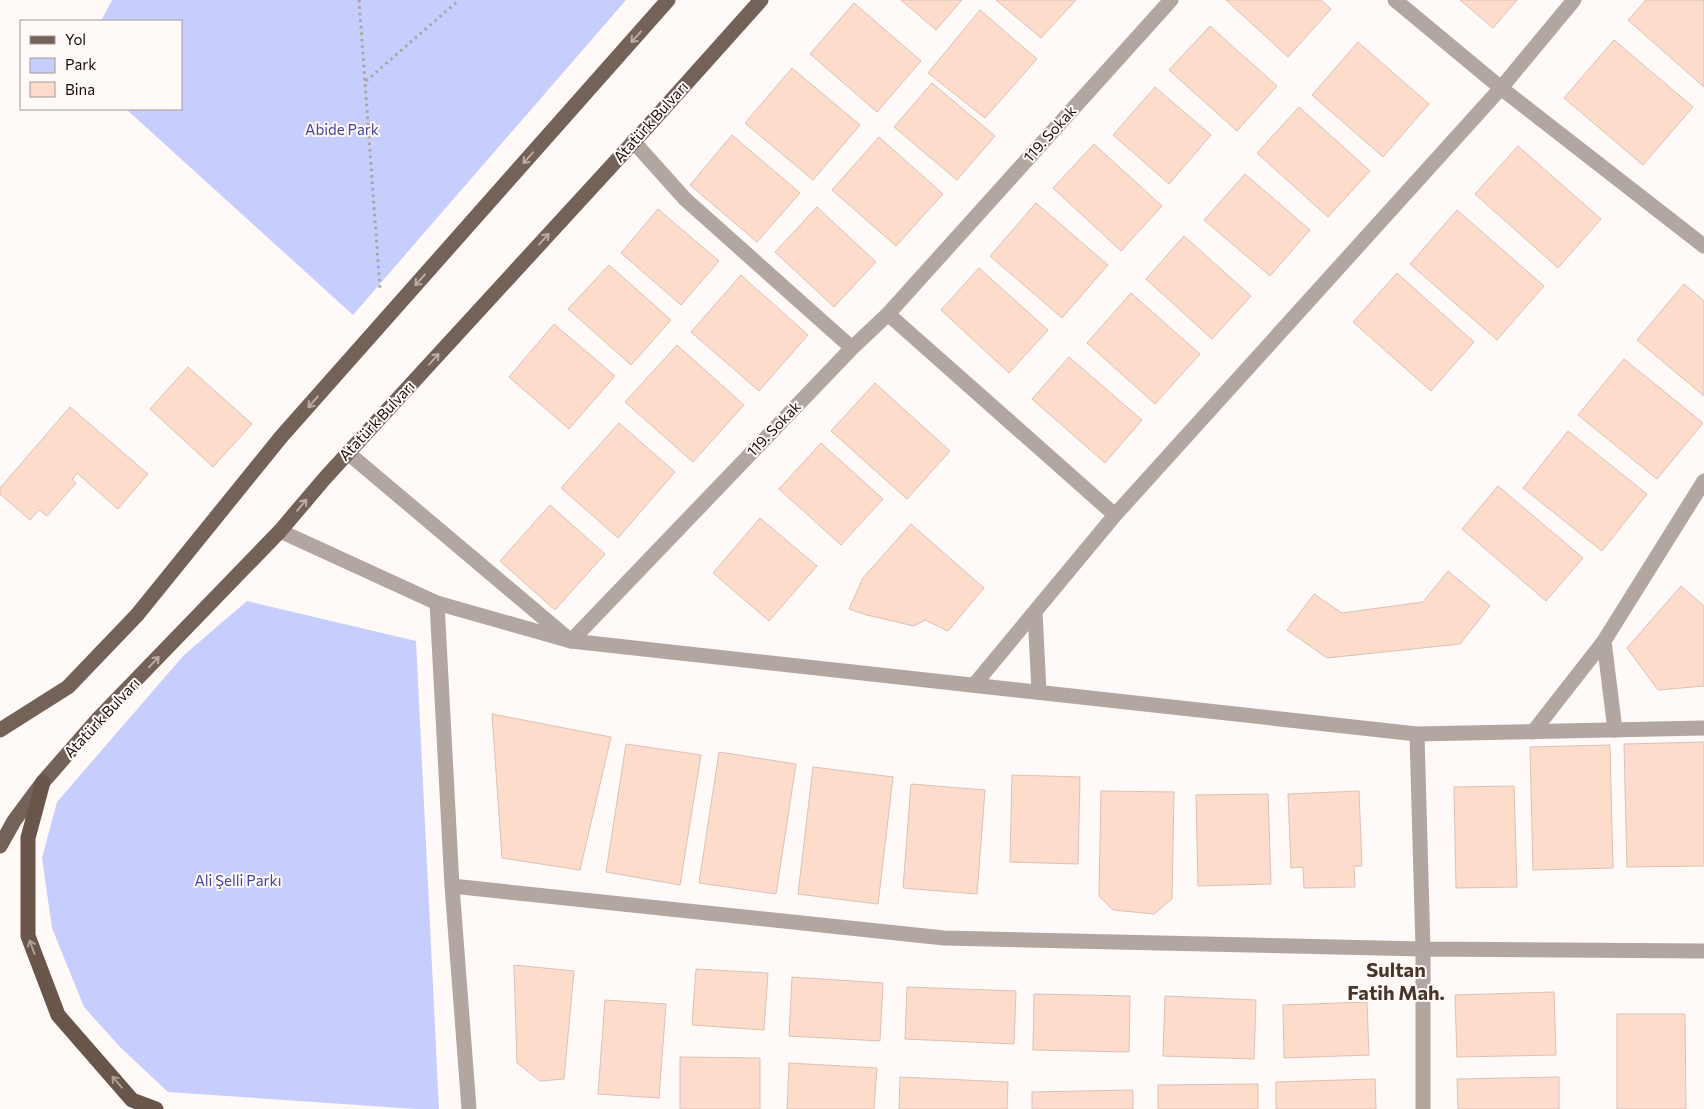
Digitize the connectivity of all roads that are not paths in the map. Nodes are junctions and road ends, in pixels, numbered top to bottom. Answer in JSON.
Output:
{"nodes":[{"id":1,"x":668,"y":0,"type":"edge"},
{"id":2,"x":761,"y":0,"type":"edge"},
{"id":3,"x":1171,"y":0,"type":"edge"},
{"id":4,"x":1395,"y":0,"type":"edge"},
{"id":5,"x":1574,"y":0,"type":"edge"},
{"id":6,"x":1501,"y":88,"type":"junction"},
{"id":7,"x":633,"y":141,"type":"junction"},
{"id":8,"x":1704,"y":246,"type":"edge"},
{"id":9,"x":888,"y":314,"type":"junction"},
{"id":10,"x":852,"y":348,"type":"junction"},
{"id":11,"x":348,"y":453,"type":"junction"},
{"id":12,"x":1704,"y":481,"type":"edge"},
{"id":13,"x":1115,"y":514,"type":"junction"},
{"id":14,"x":280,"y":531,"type":"junction"},
{"id":15,"x":437,"y":603,"type":"junction"},
{"id":16,"x":1035,"y":612,"type":"junction"},
{"id":17,"x":571,"y":641,"type":"junction"},
{"id":18,"x":1604,"y":641,"type":"junction"},
{"id":19,"x":974,"y":685,"type":"junction"},
{"id":20,"x":1039,"y":692,"type":"junction"},
{"id":21,"x":1704,"y":728,"type":"edge"},
{"id":22,"x":0,"y":730,"type":"edge"},
{"id":23,"x":1615,"y":730,"type":"junction"},
{"id":24,"x":1533,"y":732,"type":"junction"},
{"id":25,"x":1417,"y":734,"type":"junction"},
{"id":26,"x":43,"y":782,"type":"junction"},
{"id":27,"x":0,"y":846,"type":"edge"},
{"id":28,"x":452,"y":886,"type":"junction"},
{"id":29,"x":1423,"y":949,"type":"junction"},
{"id":30,"x":1704,"y":951,"type":"edge"},
{"id":31,"x":156,"y":1109,"type":"edge"},
{"id":32,"x":469,"y":1109,"type":"edge"},
{"id":33,"x":1423,"y":1109,"type":"edge"}],
"edges":[{"from":1,"to":22,"type":"main road","one_way":true},
{"from":2,"to":7,"type":"main road","name":"Atatürk Bulvarı"},
{"from":3,"to":9,"type":"street","name":"119. Sokak"},
{"from":4,"to":6,"type":"street"},
{"from":5,"to":6,"type":"street"},
{"from":6,"to":8,"type":"street"},
{"from":6,"to":13,"type":"street"},
{"from":7,"to":10,"type":"street"},
{"from":11,"to":7,"type":"main road","name":"Atatürk Bulvarı","one_way":true},
{"from":9,"to":10,"type":"street","name":"119. Sokak"},
{"from":9,"to":13,"type":"street"},
{"from":10,"to":17,"type":"street","name":"119. Sokak"},
{"from":14,"to":11,"type":"main road","name":"Atatürk Bulvarı","one_way":true},
{"from":11,"to":17,"type":"street"},
{"from":12,"to":18,"type":"street"},
{"from":13,"to":16,"type":"street"},
{"from":14,"to":15,"type":"street"},
{"from":26,"to":14,"type":"main road","name":"Atatürk Bulvarı","one_way":true},
{"from":15,"to":17,"type":"street"},
{"from":15,"to":28,"type":"street"},
{"from":16,"to":19,"type":"street"},
{"from":16,"to":20,"type":"street"},
{"from":17,"to":19,"type":"street"},
{"from":18,"to":23,"type":"street"},
{"from":18,"to":24,"type":"street"},
{"from":19,"to":20,"type":"street"},
{"from":20,"to":25,"type":"street"},
{"from":21,"to":23,"type":"street"},
{"from":23,"to":24,"type":"street"},
{"from":24,"to":25,"type":"street"},
{"from":25,"to":29,"type":"street"},
{"from":26,"to":27,"type":"main road","name":"Atatürk Bulvarı"},
{"from":31,"to":26,"type":"highway","one_way":true},
{"from":28,"to":29,"type":"street"},
{"from":28,"to":32,"type":"street"},
{"from":29,"to":30,"type":"street"},
{"from":29,"to":33,"type":"street"}]}
